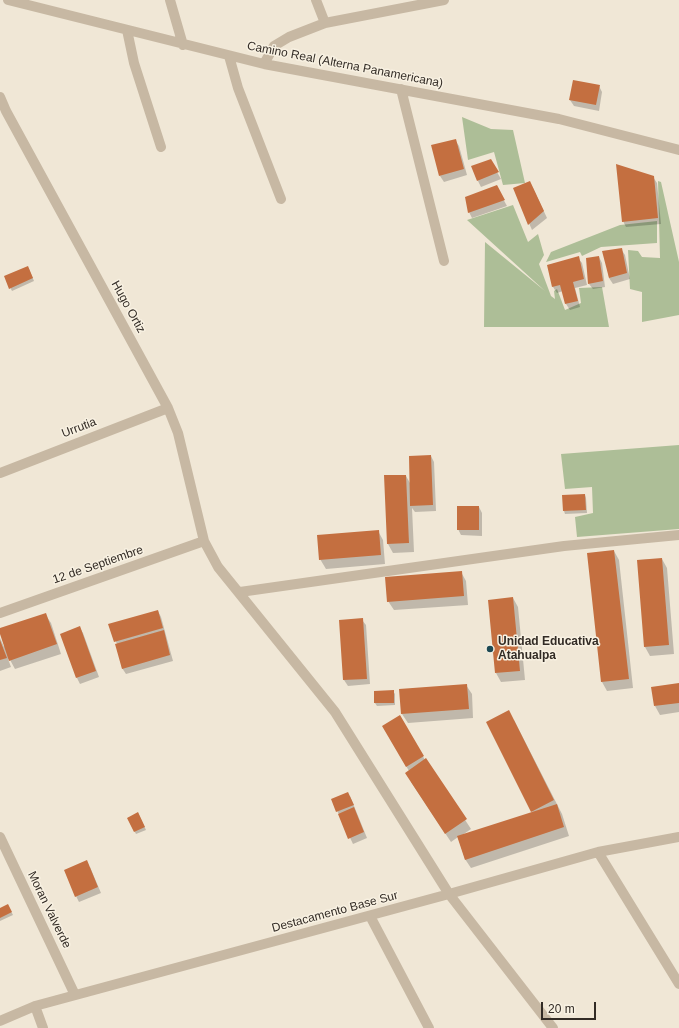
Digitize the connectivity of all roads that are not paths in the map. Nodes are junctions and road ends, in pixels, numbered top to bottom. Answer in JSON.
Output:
{"nodes":[{"id":1,"x":8,"y":0,"type":"edge"},
{"id":2,"x":170,"y":0,"type":"edge"},
{"id":3,"x":316,"y":0,"type":"edge"},
{"id":4,"x":444,"y":0,"type":"edge"},
{"id":5,"x":324,"y":23,"type":"junction"},
{"id":6,"x":127,"y":30,"type":"junction"},
{"id":7,"x":183,"y":45,"type":"junction"},
{"id":8,"x":229,"y":56,"type":"junction"},
{"id":9,"x":264,"y":64,"type":"junction"},
{"id":10,"x":400,"y":89,"type":"junction"},
{"id":11,"x":0,"y":98,"type":"edge"},
{"id":12,"x":3,"y":112,"type":"edge"},
{"id":13,"x":161,"y":147,"type":"dead end"},
{"id":14,"x":679,"y":150,"type":"edge"},
{"id":15,"x":281,"y":199,"type":"dead end"},
{"id":16,"x":444,"y":261,"type":"dead end"},
{"id":17,"x":168,"y":408,"type":"junction"},
{"id":18,"x":0,"y":473,"type":"edge"},
{"id":19,"x":679,"y":535,"type":"edge"},
{"id":20,"x":204,"y":541,"type":"junction"},
{"id":21,"x":240,"y":592,"type":"junction"},
{"id":22,"x":0,"y":613,"type":"edge"},
{"id":23,"x":0,"y":837,"type":"edge"},
{"id":24,"x":679,"y":837,"type":"edge"},
{"id":25,"x":598,"y":852,"type":"junction"},
{"id":26,"x":449,"y":894,"type":"junction"},
{"id":27,"x":370,"y":916,"type":"junction"},
{"id":28,"x":679,"y":984,"type":"edge"},
{"id":29,"x":75,"y":995,"type":"junction"},
{"id":30,"x":35,"y":1006,"type":"junction"},
{"id":31,"x":0,"y":1021,"type":"edge"},
{"id":32,"x":43,"y":1028,"type":"edge"},
{"id":33,"x":429,"y":1028,"type":"edge"},
{"id":34,"x":553,"y":1028,"type":"edge"}],
"edges":[{"from":1,"to":6,"type":"street","name":"Camino Real (Alterna Panamericana)"},
{"from":2,"to":7,"type":"street"},
{"from":3,"to":5,"type":"street"},
{"from":4,"to":5,"type":"street"},
{"from":5,"to":9,"type":"street"},
{"from":6,"to":7,"type":"street","name":"Camino Real (Alterna Panamericana)"},
{"from":6,"to":13,"type":"street"},
{"from":7,"to":8,"type":"street","name":"Camino Real (Alterna Panamericana)"},
{"from":8,"to":9,"type":"street","name":"Camino Real (Alterna Panamericana)"},
{"from":8,"to":15,"type":"street"},
{"from":9,"to":10,"type":"street","name":"Camino Real (Alterna Panamericana)"},
{"from":10,"to":14,"type":"street","name":"Camino Real (Alterna Panamericana)"},
{"from":10,"to":16,"type":"street"},
{"from":11,"to":12,"type":"street","name":"Hugo Ortiz"},
{"from":12,"to":17,"type":"street","name":"Hugo Ortiz"},
{"from":17,"to":18,"type":"street","name":"Urrutia"},
{"from":17,"to":20,"type":"street","name":"Hugo Ortiz"},
{"from":19,"to":21,"type":"street"},
{"from":20,"to":21,"type":"street","name":"Hugo Ortiz"},
{"from":20,"to":22,"type":"street","name":"12 de Septiembre"},
{"from":21,"to":26,"type":"street","name":"Hugo Ortiz"},
{"from":23,"to":29,"type":"street","name":"Moran Valverde"},
{"from":24,"to":25,"type":"street","name":"Destacamento Base Sur"},
{"from":25,"to":26,"type":"street","name":"Destacamento Base Sur"},
{"from":25,"to":28,"type":"street"},
{"from":26,"to":27,"type":"street","name":"Destacamento Base Sur"},
{"from":26,"to":34,"type":"street","name":"Hugo Ortiz"},
{"from":27,"to":29,"type":"street","name":"Destacamento Base Sur"},
{"from":27,"to":33,"type":"street"},
{"from":29,"to":30,"type":"street","name":"Destacamento Base Sur"},
{"from":30,"to":31,"type":"street","name":"Destacamento Base Sur"},
{"from":30,"to":32,"type":"street"}]}
